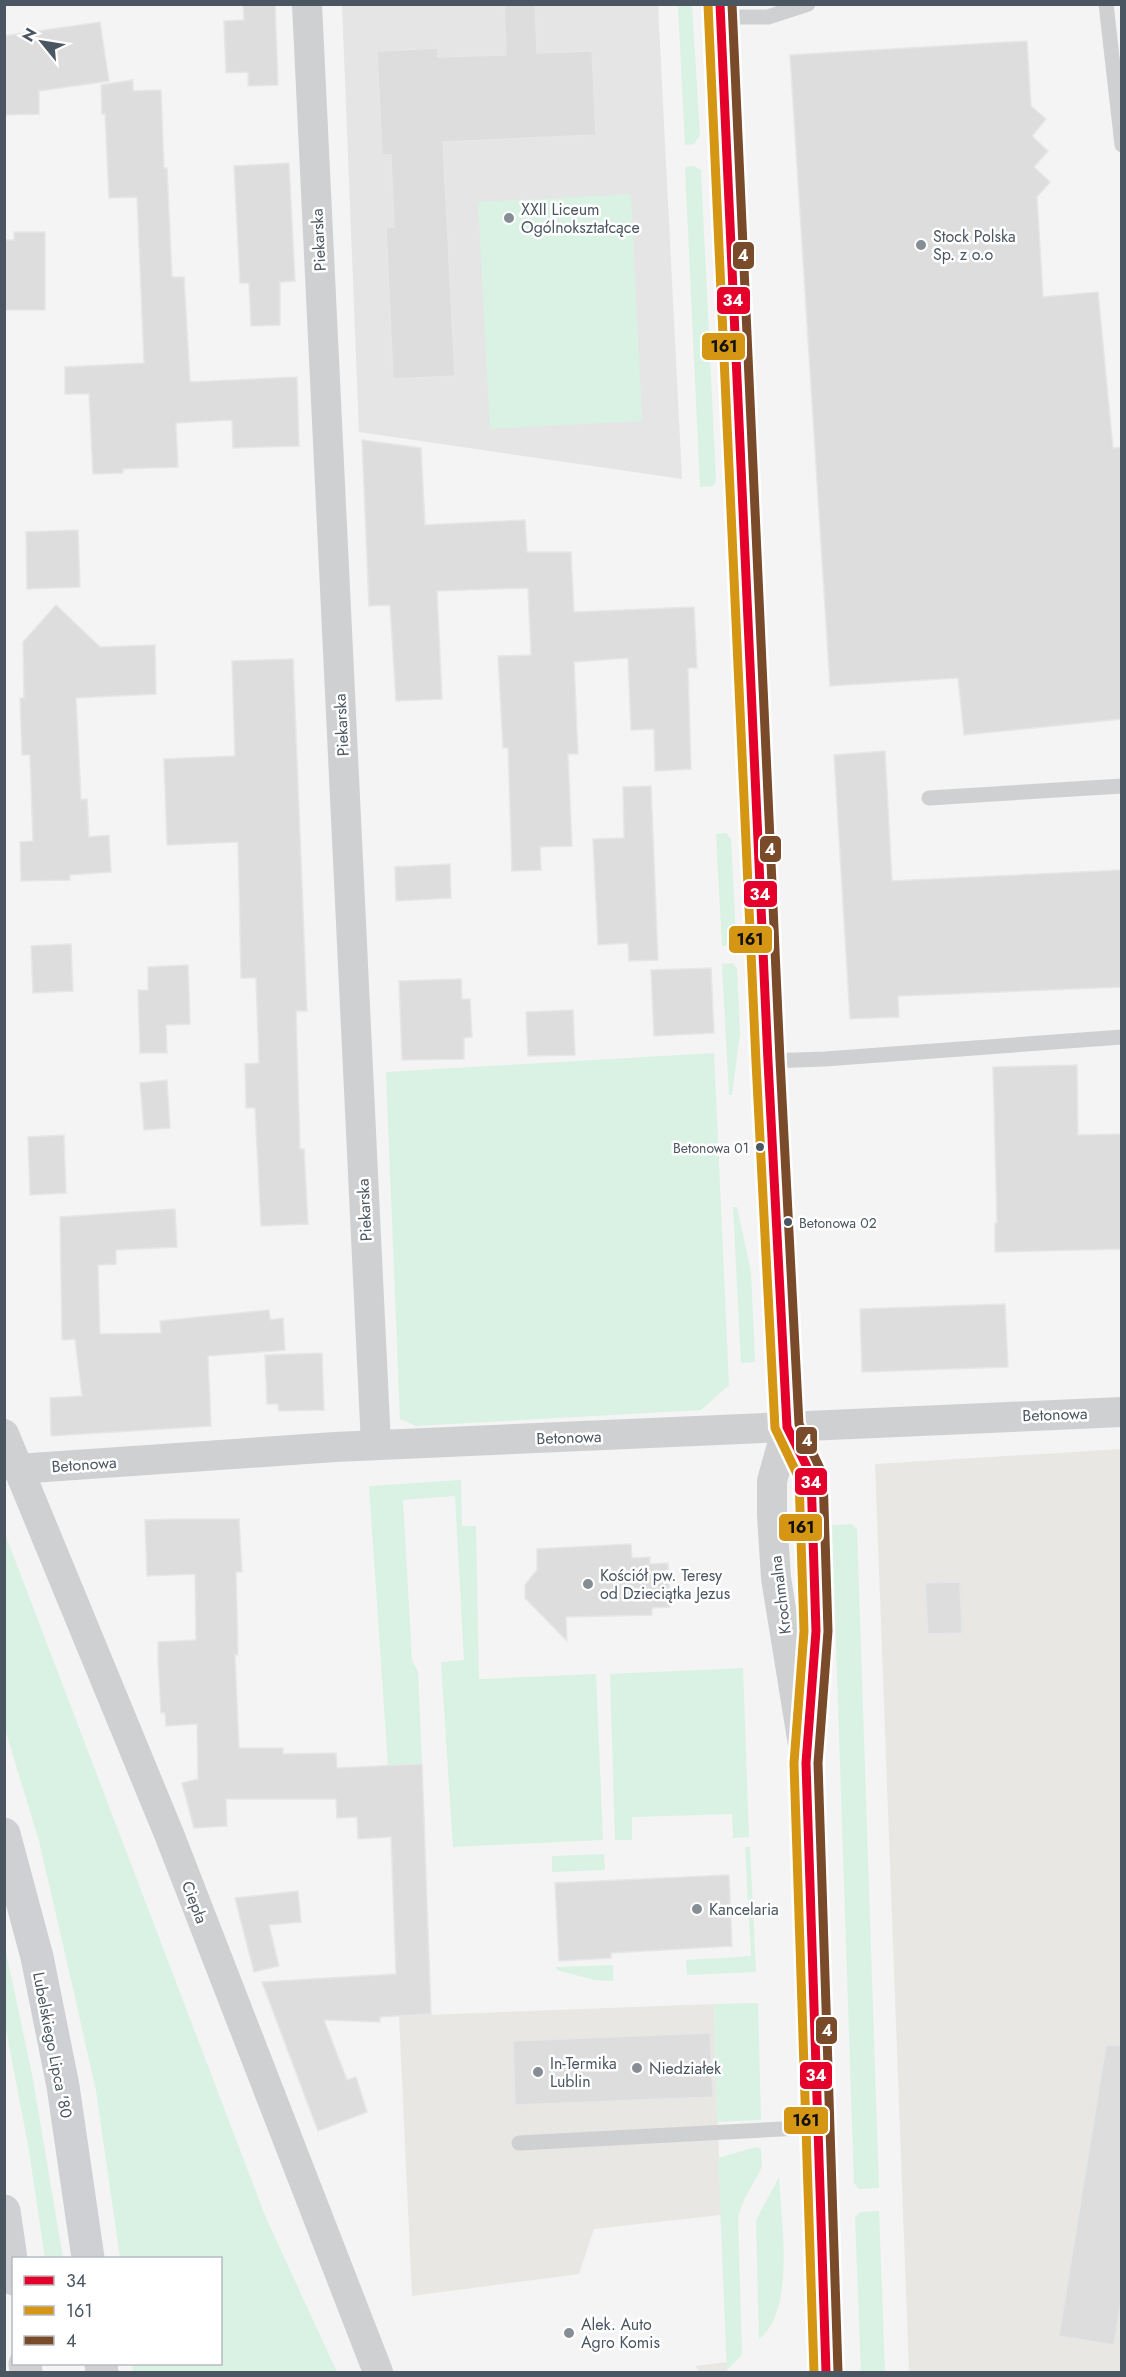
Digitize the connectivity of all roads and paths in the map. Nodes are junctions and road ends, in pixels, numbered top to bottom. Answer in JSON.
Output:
{"nodes":[{"id":1,"x":307,"y":4,"type":"edge"},
{"id":2,"x":808,"y":4,"type":"edge"},
{"id":3,"x":1106,"y":4,"type":"edge"},
{"id":4,"x":720,"y":11,"type":"edge"},
{"id":5,"x":1122,"y":145,"type":"edge"},
{"id":6,"x":1122,"y":786,"type":"edge"},
{"id":7,"x":929,"y":798,"type":"dead end"},
{"id":8,"x":1122,"y":1037,"type":"edge"},
{"id":9,"x":768,"y":1061,"type":"junction"},
{"id":10,"x":1122,"y":1412,"type":"edge"},
{"id":11,"x":787,"y":1426,"type":"junction"},
{"id":12,"x":4,"y":1434,"type":"edge"},
{"id":13,"x":376,"y":1446,"type":"junction"},
{"id":14,"x":17,"y":1469,"type":"junction"},
{"id":15,"x":806,"y":1764,"type":"junction"},
{"id":16,"x":4,"y":1834,"type":"edge"},
{"id":17,"x":819,"y":2127,"type":"junction"},
{"id":18,"x":519,"y":2143,"type":"dead end"},
{"id":19,"x":4,"y":2211,"type":"edge"},
{"id":20,"x":88,"y":2257,"type":"edge"},
{"id":21,"x":12,"y":2265,"type":"edge"},
{"id":22,"x":378,"y":2373,"type":"edge"},
{"id":23,"x":826,"y":2373,"type":"edge"}],
"edges":[{"from":1,"to":13,"type":"street","name":"Piekarska"},
{"from":2,"to":4,"type":"lane"},
{"from":3,"to":5,"type":"lane"},
{"from":4,"to":9,"type":"street","name":"Krochmalna"},
{"from":6,"to":7,"type":"lane"},
{"from":8,"to":9,"type":"lane"},
{"from":9,"to":11,"type":"street","name":"Krochmalna"},
{"from":10,"to":11,"type":"street","name":"Betonowa"},
{"from":11,"to":13,"type":"street","name":"Betonowa"},
{"from":11,"to":15,"type":"street","name":"Krochmalna"},
{"from":11,"to":15,"type":"street","name":"Krochmalna"},
{"from":12,"to":14,"type":"street","name":"Ciepła"},
{"from":13,"to":14,"type":"street","name":"Betonowa"},
{"from":14,"to":22,"type":"street","name":"Ciepła"},
{"from":15,"to":17,"type":"street","name":"Krochmalna"},
{"from":16,"to":20,"type":"main road","name":"Lubelskiego Lipca '80"},
{"from":17,"to":18,"type":"lane"},
{"from":17,"to":23,"type":"street","name":"Krochmalna"},
{"from":19,"to":21,"type":"main road"}]}
